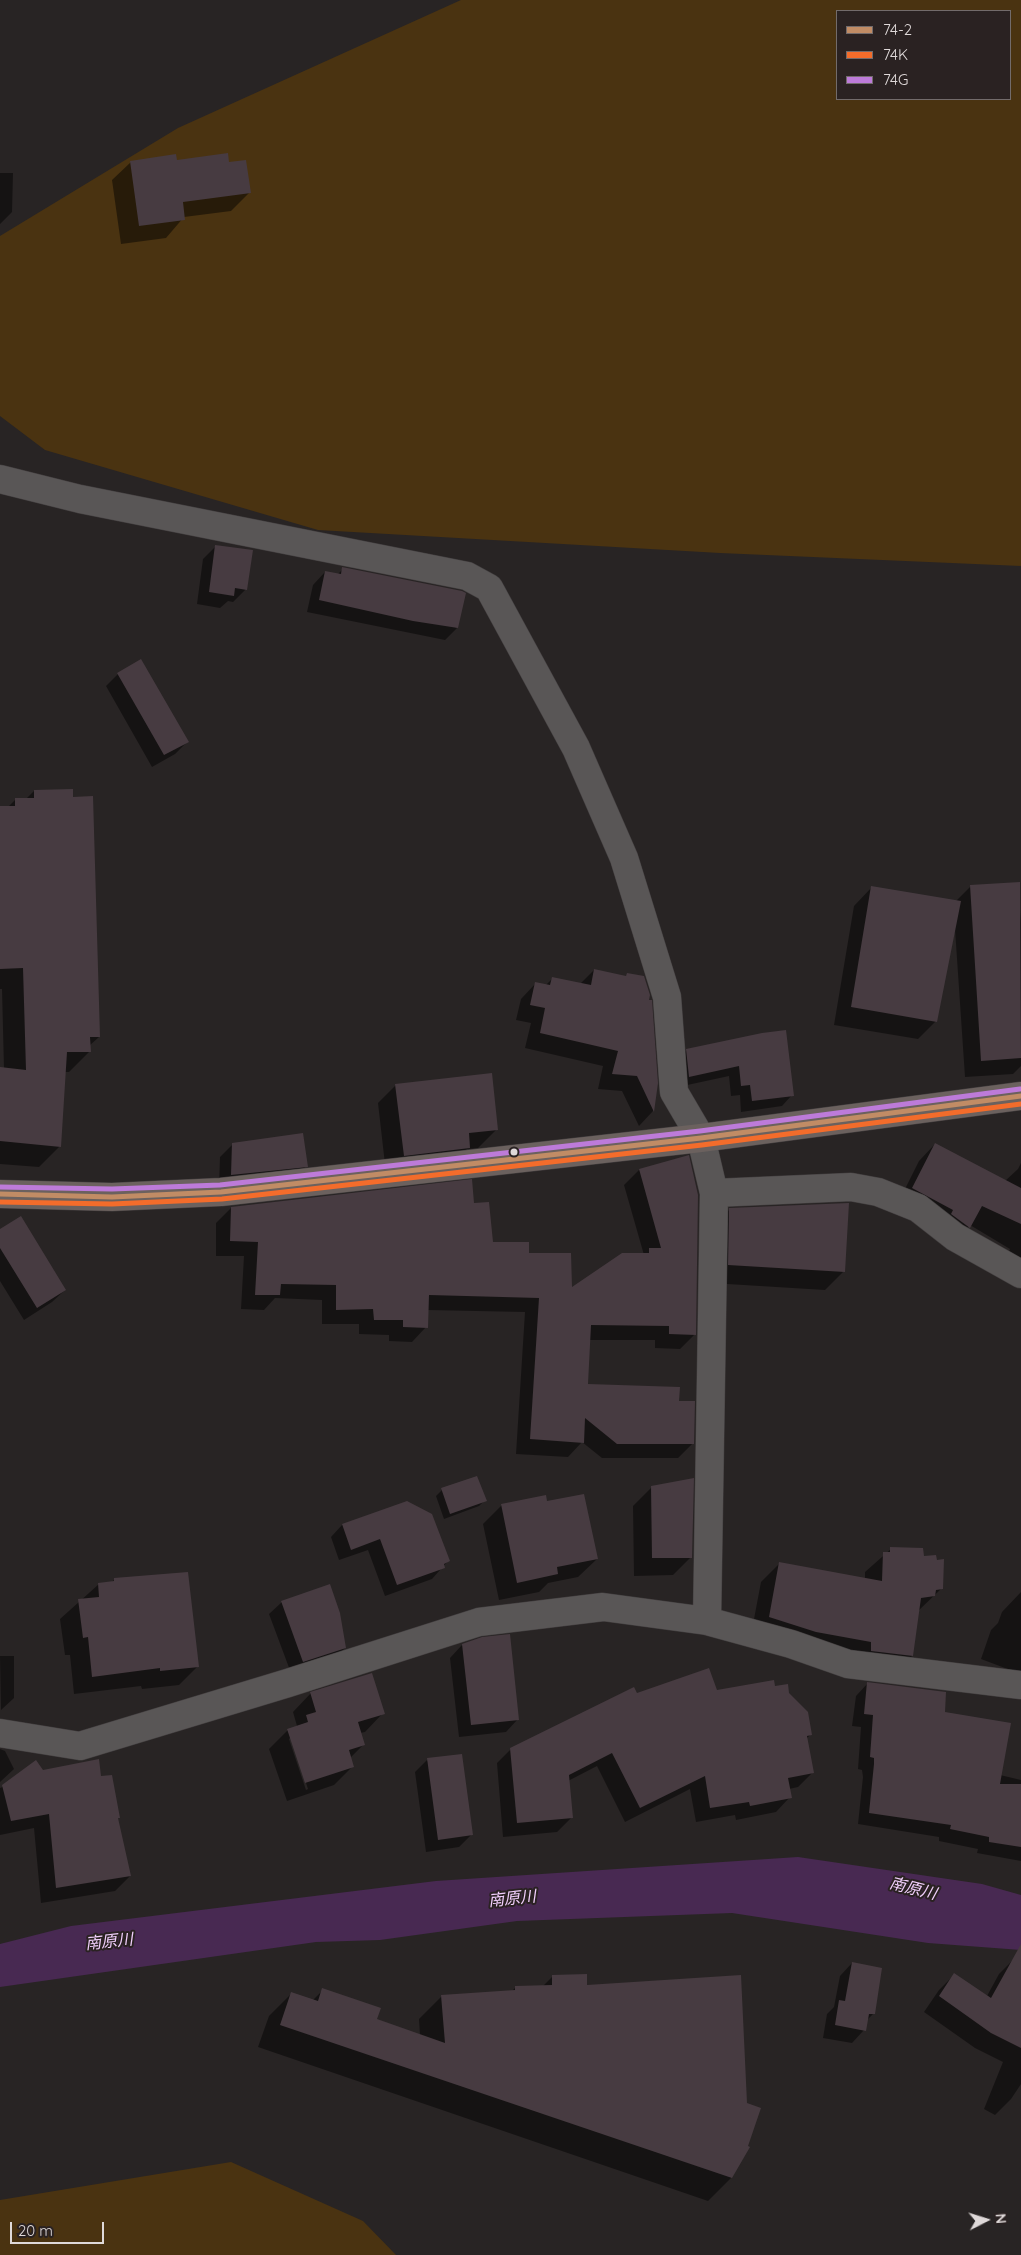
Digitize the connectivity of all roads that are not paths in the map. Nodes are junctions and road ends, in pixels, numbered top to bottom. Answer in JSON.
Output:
{"nodes":[{"id":1,"x":0,"y":479,"type":"edge"},
{"id":2,"x":1021,"y":1096,"type":"edge"},
{"id":3,"x":701,"y":1138,"type":"junction"},
{"id":4,"x":0,"y":1194,"type":"edge"},
{"id":5,"x":714,"y":1194,"type":"junction"},
{"id":6,"x":1021,"y":1274,"type":"edge"},
{"id":7,"x":707,"y":1621,"type":"junction"},
{"id":8,"x":1021,"y":1685,"type":"edge"},
{"id":9,"x":0,"y":1733,"type":"edge"}],
"edges":[{"from":1,"to":3,"type":"street"},
{"from":2,"to":3,"type":"main road"},
{"from":3,"to":4,"type":"main road"},
{"from":3,"to":5,"type":"street"},
{"from":5,"to":6,"type":"street"},
{"from":5,"to":7,"type":"street"},
{"from":7,"to":8,"type":"street"},
{"from":7,"to":9,"type":"street"}]}
